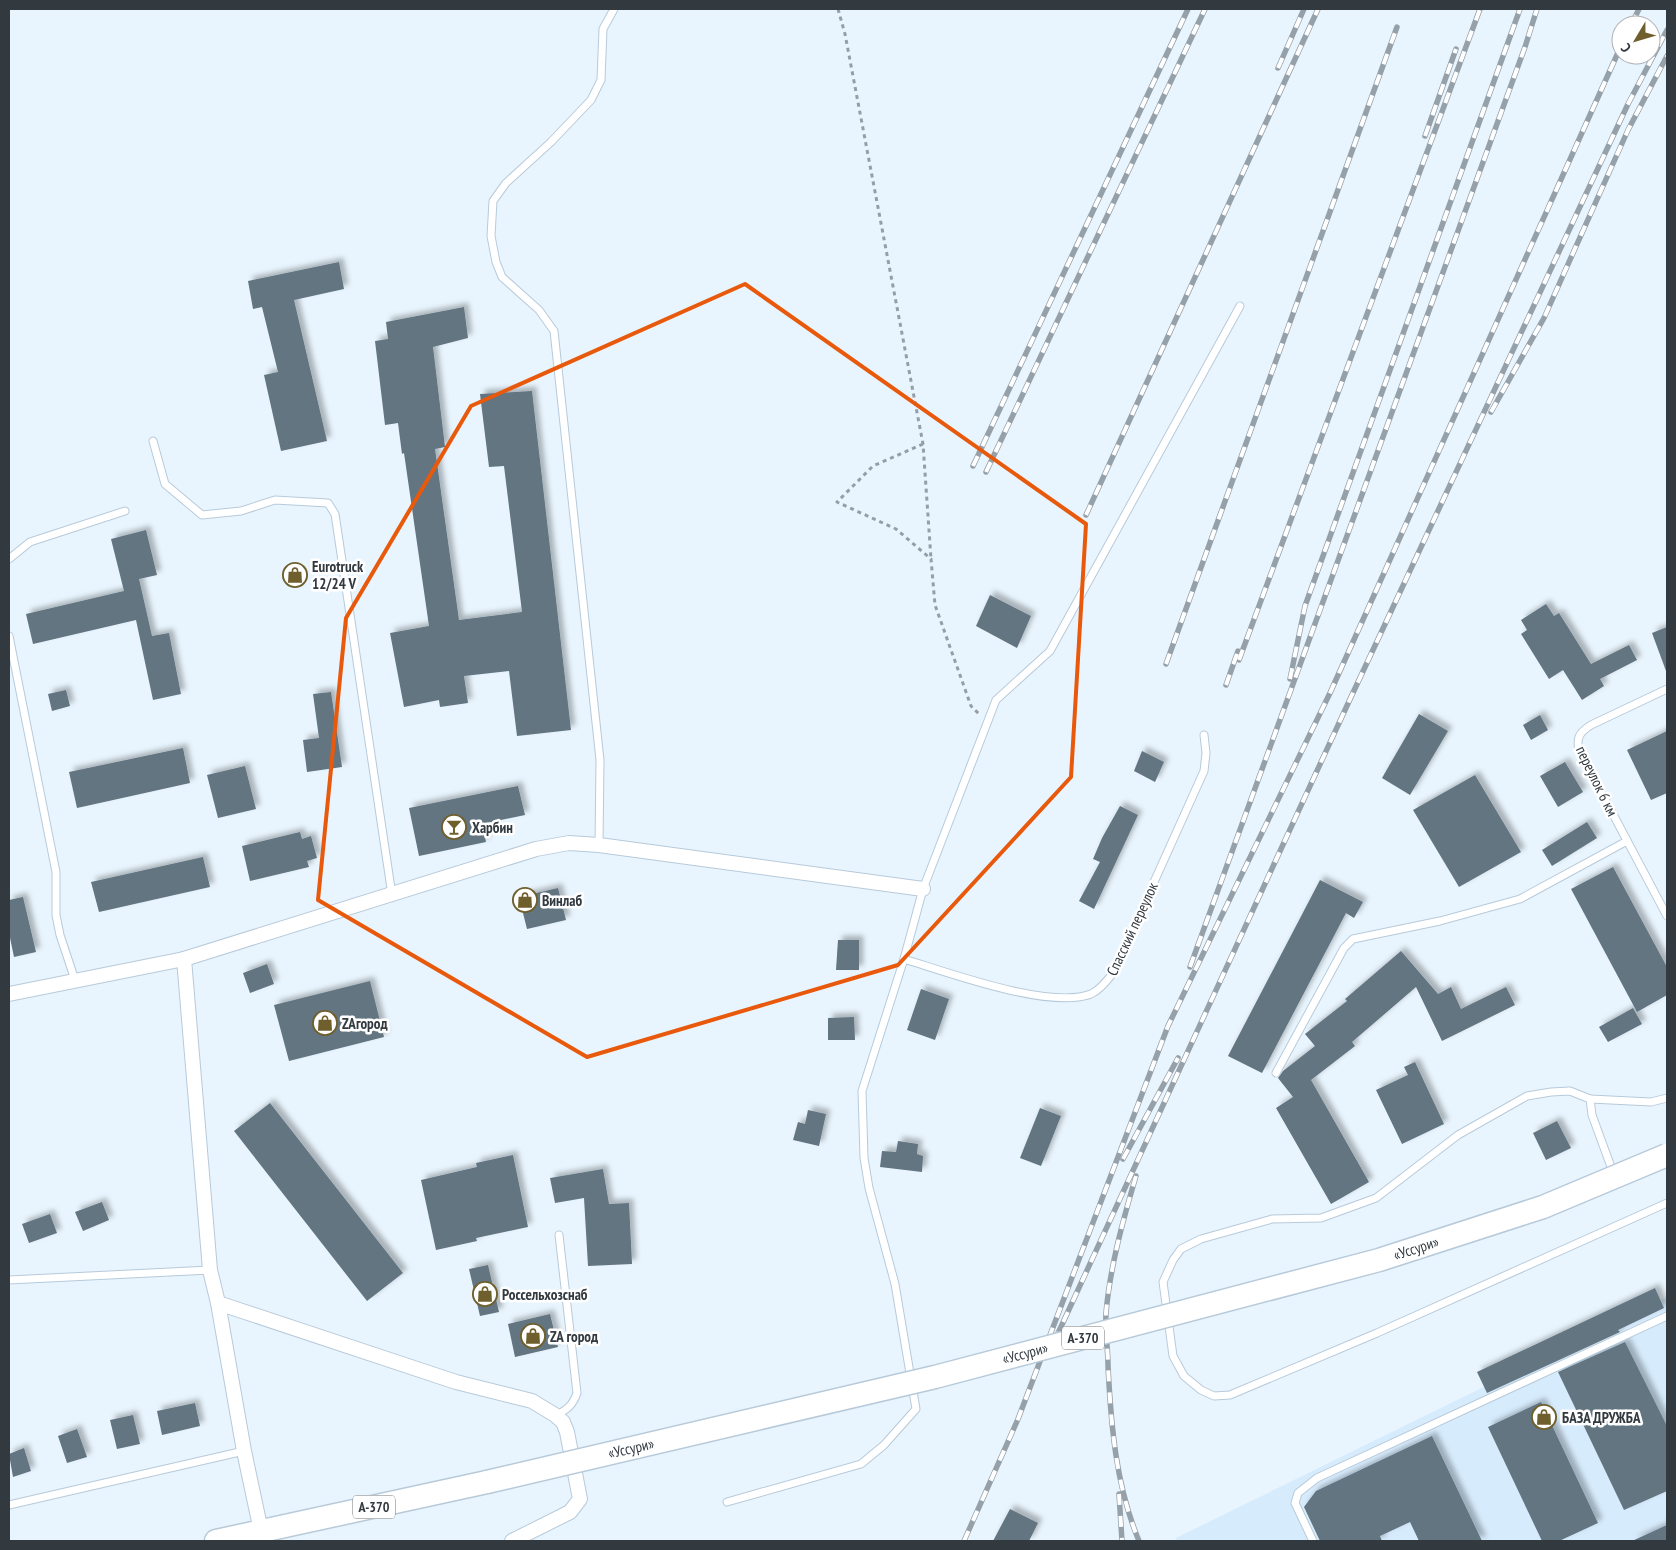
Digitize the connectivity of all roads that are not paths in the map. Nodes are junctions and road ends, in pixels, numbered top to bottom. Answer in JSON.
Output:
{"nodes":[{"id":1,"x":614,"y":9,"type":"edge"},
{"id":2,"x":1240,"y":306,"type":"dead end"},
{"id":3,"x":153,"y":442,"type":"dead end"},
{"id":4,"x":125,"y":511,"type":"dead end"},
{"id":5,"x":9,"y":559,"type":"edge"},
{"id":6,"x":9,"y":636,"type":"edge"},
{"id":7,"x":1667,"y":689,"type":"edge"},
{"id":8,"x":1204,"y":735,"type":"dead end"},
{"id":9,"x":1627,"y":841,"type":"junction"},
{"id":10,"x":599,"y":844,"type":"junction"},
{"id":11,"x":923,"y":889,"type":"junction"},
{"id":12,"x":392,"y":895,"type":"junction"},
{"id":13,"x":1667,"y":916,"type":"edge"},
{"id":14,"x":184,"y":959,"type":"junction"},
{"id":15,"x":904,"y":959,"type":"junction"},
{"id":16,"x":75,"y":980,"type":"junction"},
{"id":17,"x":9,"y":994,"type":"edge"},
{"id":18,"x":1276,"y":1073,"type":"dead end"},
{"id":19,"x":1667,"y":1098,"type":"edge"},
{"id":20,"x":1590,"y":1099,"type":"junction"},
{"id":21,"x":1667,"y":1155,"type":"edge"},
{"id":22,"x":1616,"y":1179,"type":"dead end"},
{"id":23,"x":1667,"y":1203,"type":"edge"},
{"id":24,"x":559,"y":1235,"type":"dead end"},
{"id":25,"x":210,"y":1270,"type":"junction"},
{"id":26,"x":9,"y":1280,"type":"edge"},
{"id":27,"x":218,"y":1303,"type":"junction"},
{"id":28,"x":1667,"y":1316,"type":"edge"},
{"id":29,"x":555,"y":1415,"type":"junction"},
{"id":30,"x":244,"y":1451,"type":"junction"},
{"id":31,"x":726,"y":1502,"type":"dead end"},
{"id":32,"x":9,"y":1505,"type":"edge"},
{"id":33,"x":261,"y":1532,"type":"junction"},
{"id":34,"x":216,"y":1541,"type":"edge"},
{"id":35,"x":512,"y":1541,"type":"edge"},
{"id":36,"x":1312,"y":1541,"type":"edge"}],
"edges":[{"from":1,"to":10,"type":"lane"},
{"from":2,"to":11,"type":"lane"},
{"from":3,"to":12,"type":"lane"},
{"from":4,"to":5,"type":"lane"},
{"from":6,"to":16,"type":"lane"},
{"from":7,"to":9,"type":"lane","name":"переулок 6 км"},
{"from":8,"to":15,"type":"lane","name":"Спасский переулок"},
{"from":9,"to":13,"type":"lane","name":"переулок 6 км"},
{"from":9,"to":18,"type":"lane"},
{"from":10,"to":11,"type":"street"},
{"from":10,"to":12,"type":"street"},
{"from":11,"to":15,"type":"lane"},
{"from":12,"to":14,"type":"street"},
{"from":14,"to":16,"type":"street"},
{"from":14,"to":25,"type":"street"},
{"from":15,"to":31,"type":"lane"},
{"from":16,"to":17,"type":"street"},
{"from":19,"to":20,"type":"lane"},
{"from":20,"to":22,"type":"lane"},
{"from":20,"to":23,"type":"lane"},
{"from":21,"to":33,"type":"highway","name":"«Уссури»","number":"А-370","bridge":true},
{"from":24,"to":29,"type":"lane"},
{"from":25,"to":26,"type":"lane"},
{"from":25,"to":27,"type":"street"},
{"from":27,"to":29,"type":"street"},
{"from":27,"to":30,"type":"street"},
{"from":28,"to":36,"type":"lane"},
{"from":29,"to":35,"type":"street"},
{"from":30,"to":32,"type":"lane"},
{"from":30,"to":33,"type":"street"},
{"from":33,"to":34,"type":"highway","number":"А-370"}]}
